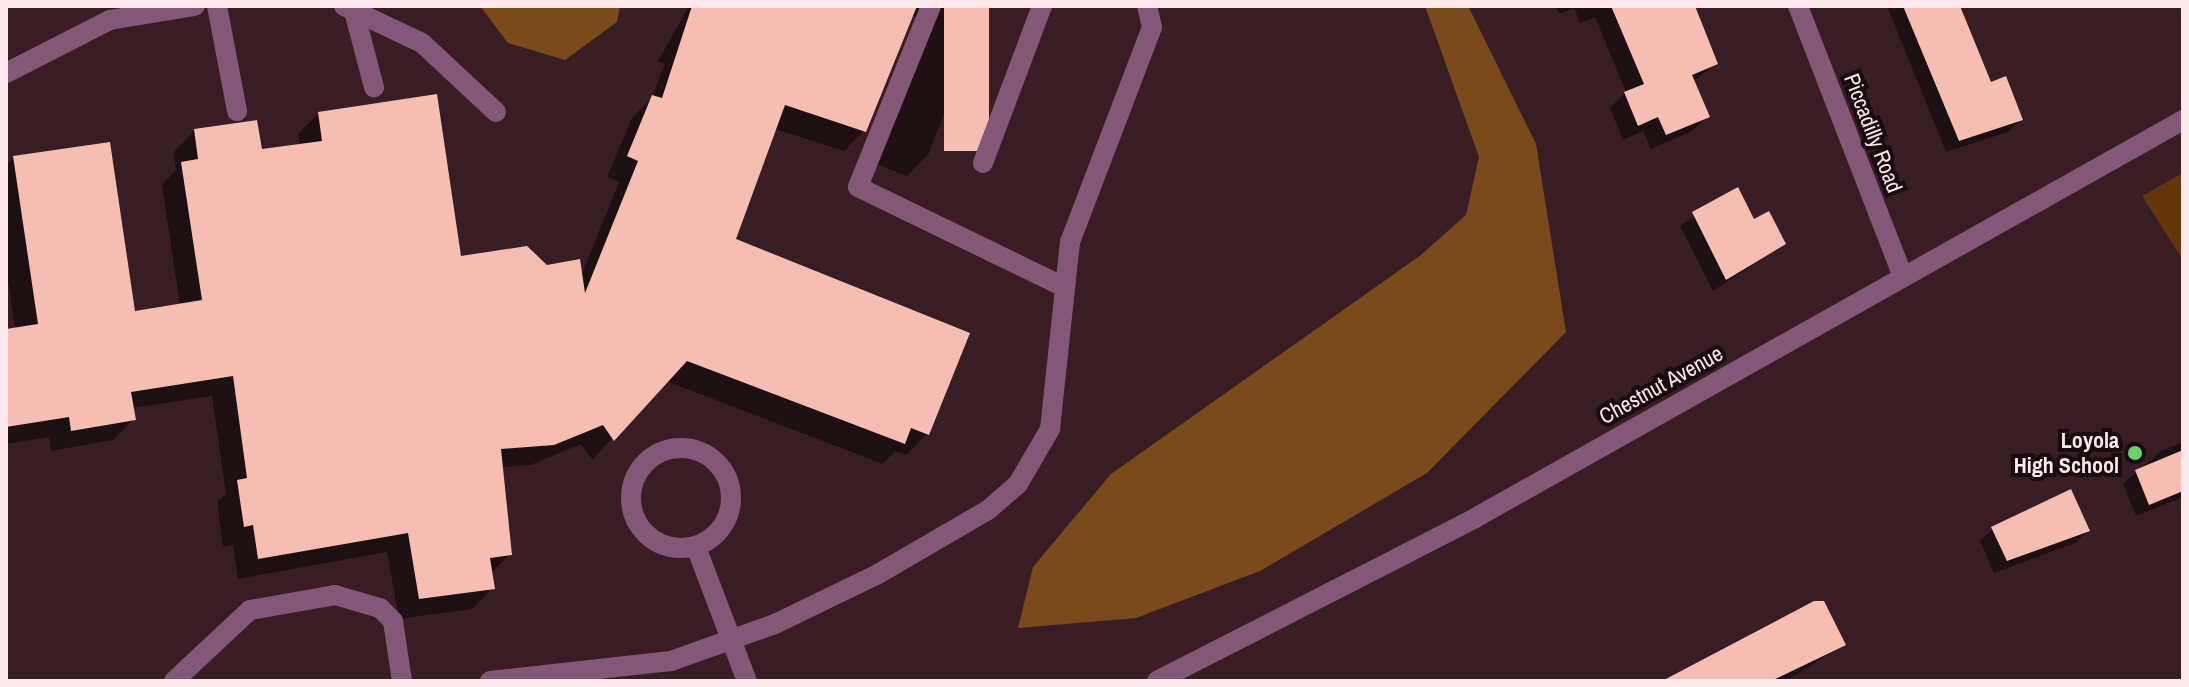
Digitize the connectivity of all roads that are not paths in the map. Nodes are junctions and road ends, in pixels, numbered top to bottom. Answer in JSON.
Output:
{"nodes":[{"id":1,"x":195,"y":6,"type":"edge"},
{"id":2,"x":217,"y":6,"type":"edge"},
{"id":3,"x":931,"y":6,"type":"edge"},
{"id":4,"x":1042,"y":6,"type":"edge"},
{"id":5,"x":1147,"y":6,"type":"edge"},
{"id":6,"x":1798,"y":6,"type":"edge"},
{"id":7,"x":349,"y":8,"type":"edge"},
{"id":8,"x":6,"y":73,"type":"edge"},
{"id":9,"x":374,"y":87,"type":"dead end"},
{"id":10,"x":237,"y":111,"type":"dead end"},
{"id":11,"x":496,"y":112,"type":"dead end"},
{"id":12,"x":2183,"y":120,"type":"edge"},
{"id":13,"x":983,"y":163,"type":"dead end"},
{"id":14,"x":1903,"y":277,"type":"junction"},
{"id":15,"x":1060,"y":285,"type":"junction"},
{"id":16,"x":696,"y":547,"type":"junction"},
{"id":17,"x":731,"y":639,"type":"junction"},
{"id":18,"x":174,"y":681,"type":"edge"},
{"id":19,"x":402,"y":681,"type":"edge"},
{"id":20,"x":490,"y":681,"type":"edge"},
{"id":21,"x":747,"y":681,"type":"edge"},
{"id":22,"x":1157,"y":681,"type":"edge"}],
"edges":[{"from":1,"to":8,"type":"street"},
{"from":2,"to":10,"type":"street"},
{"from":3,"to":15,"type":"street"},
{"from":4,"to":13,"type":"street"},
{"from":5,"to":15,"type":"street"},
{"from":6,"to":14,"type":"street","name":"Piccadilly Road"},
{"from":7,"to":9,"type":"street"},
{"from":7,"to":11,"type":"street"},
{"from":12,"to":14,"type":"street","name":"Chestnut Avenue"},
{"from":14,"to":22,"type":"street","name":"Chestnut Avenue"},
{"from":15,"to":17,"type":"street"},
{"from":16,"to":16,"type":"street"},
{"from":16,"to":17,"type":"street"},
{"from":17,"to":20,"type":"street"},
{"from":17,"to":21,"type":"street"},
{"from":18,"to":19,"type":"street"}]}
